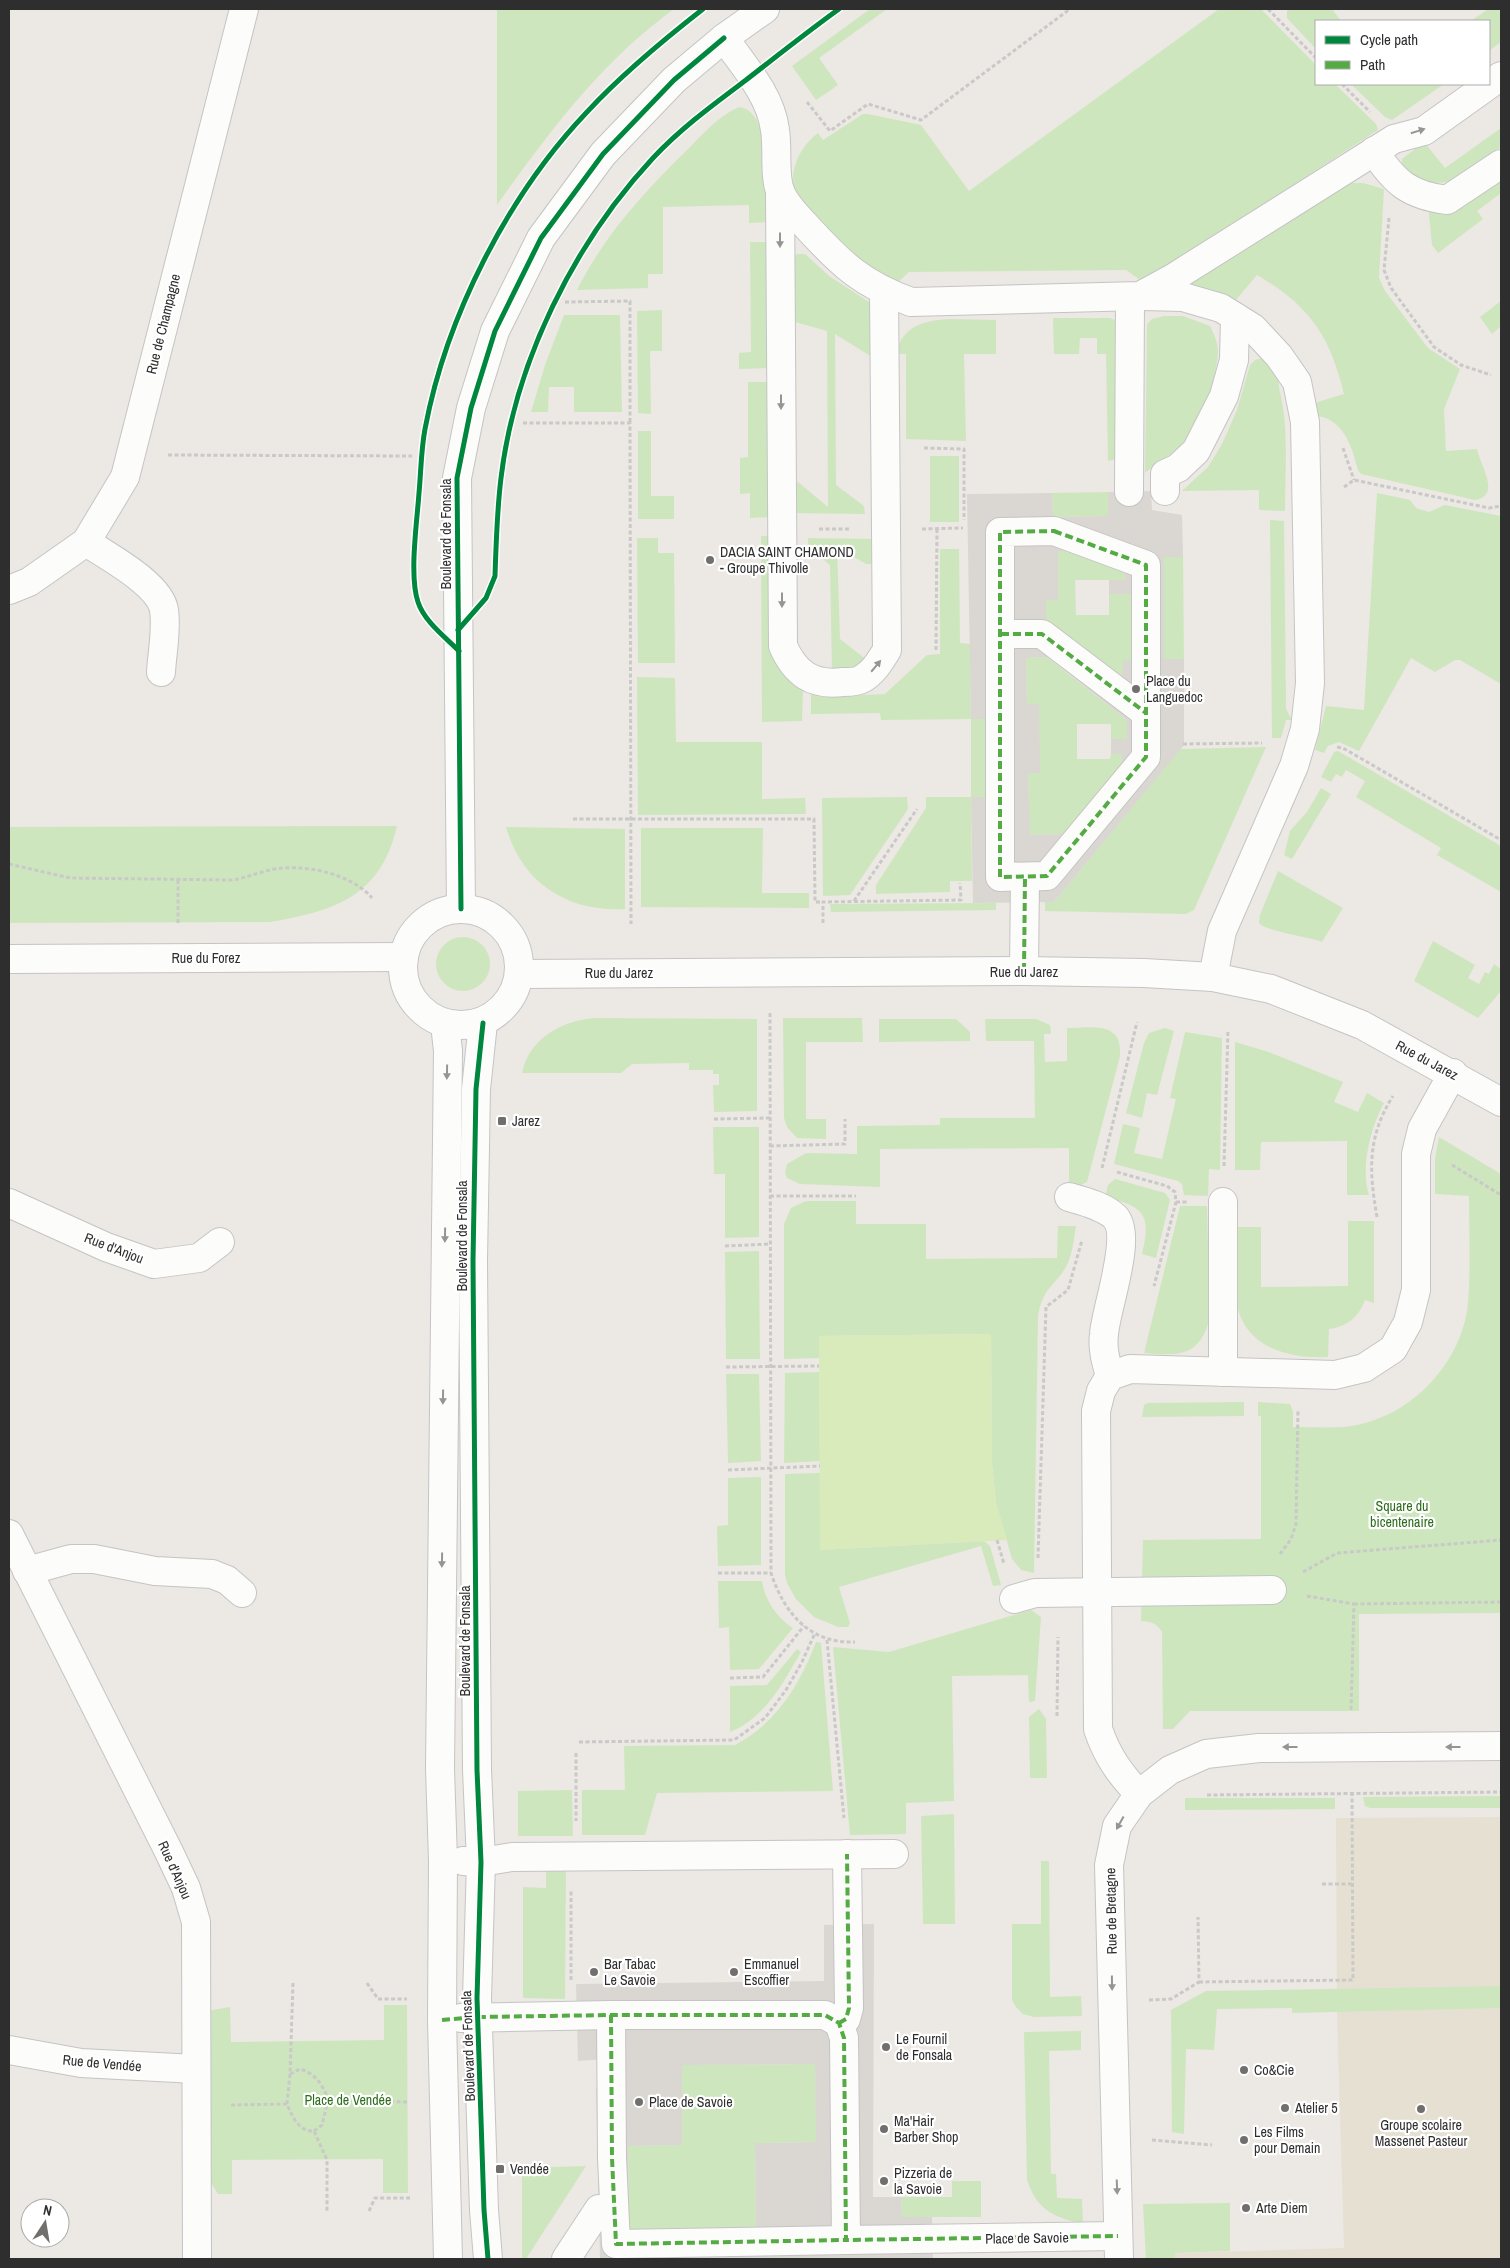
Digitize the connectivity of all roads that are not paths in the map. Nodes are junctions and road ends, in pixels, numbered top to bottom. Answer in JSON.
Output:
{"nodes":[{"id":1,"x":244,"y":9,"type":"edge"},
{"id":2,"x":765,"y":9,"type":"edge"},
{"id":3,"x":724,"y":38,"type":"junction"},
{"id":4,"x":1501,"y":76,"type":"edge"},
{"id":5,"x":1490,"y":84,"type":"edge"},
{"id":6,"x":1488,"y":85,"type":"edge"},
{"id":7,"x":1374,"y":151,"type":"junction"},
{"id":8,"x":1501,"y":164,"type":"edge"},
{"id":9,"x":780,"y":191,"type":"junction"},
{"id":10,"x":884,"y":292,"type":"junction"},
{"id":11,"x":1135,"y":297,"type":"junction"},
{"id":12,"x":1234,"y":317,"type":"junction"},
{"id":13,"x":1165,"y":491,"type":"dead end"},
{"id":14,"x":1129,"y":492,"type":"dead end"},
{"id":15,"x":86,"y":542,"type":"junction"},
{"id":16,"x":9,"y":590,"type":"edge"},
{"id":17,"x":1001,"y":634,"type":"junction"},
{"id":18,"x":161,"y":672,"type":"dead end"},
{"id":19,"x":1146,"y":713,"type":"junction"},
{"id":20,"x":1025,"y":877,"type":"junction"},
{"id":21,"x":461,"y":909,"type":"junction"},
{"id":22,"x":404,"y":957,"type":"junction"},
{"id":23,"x":9,"y":959,"type":"edge"},
{"id":24,"x":1024,"y":971,"type":"junction"},
{"id":25,"x":519,"y":974,"type":"junction"},
{"id":26,"x":1212,"y":978,"type":"junction"},
{"id":27,"x":482,"y":1023,"type":"junction"},
{"id":28,"x":445,"y":1024,"type":"junction"},
{"id":29,"x":1453,"y":1073,"type":"junction"},
{"id":30,"x":1501,"y":1102,"type":"edge"},
{"id":31,"x":1069,"y":1197,"type":"dead end"},
{"id":32,"x":1223,"y":1202,"type":"road end"},
{"id":33,"x":9,"y":1203,"type":"edge"},
{"id":34,"x":220,"y":1242,"type":"dead end"},
{"id":35,"x":444,"y":1262,"type":"junction"},
{"id":36,"x":473,"y":1262,"type":"junction"},
{"id":37,"x":1223,"y":1372,"type":"junction"},
{"id":38,"x":1110,"y":1376,"type":"junction"},
{"id":39,"x":9,"y":1534,"type":"edge"},
{"id":40,"x":27,"y":1571,"type":"junction"},
{"id":41,"x":1272,"y":1590,"type":"road end"},
{"id":42,"x":1099,"y":1592,"type":"junction"},
{"id":43,"x":242,"y":1593,"type":"dead end"},
{"id":44,"x":1014,"y":1599,"type":"dead end"},
{"id":45,"x":1501,"y":1746,"type":"edge"},
{"id":46,"x":440,"y":1769,"type":"junction"},
{"id":47,"x":477,"y":1770,"type":"junction"},
{"id":48,"x":1139,"y":1794,"type":"junction"},
{"id":49,"x":848,"y":1854,"type":"junction"},
{"id":50,"x":894,"y":1854,"type":"dead end"},
{"id":51,"x":443,"y":1860,"type":"junction"},
{"id":52,"x":481,"y":1862,"type":"junction"},
{"id":53,"x":610,"y":2015,"type":"junction"},
{"id":54,"x":478,"y":2017,"type":"junction"},
{"id":55,"x":442,"y":2020,"type":"junction"},
{"id":56,"x":839,"y":2023,"type":"junction"},
{"id":57,"x":9,"y":2050,"type":"edge"},
{"id":58,"x":196,"y":2069,"type":"junction"},
{"id":59,"x":482,"y":2118,"type":"junction"},
{"id":60,"x":445,"y":2121,"type":"junction"},
{"id":61,"x":599,"y":2209,"type":"dead end"},
{"id":62,"x":846,"y":2240,"type":"junction"},
{"id":63,"x":1118,"y":2248,"type":"edge"},
{"id":64,"x":197,"y":2259,"type":"edge"},
{"id":65,"x":448,"y":2259,"type":"edge"},
{"id":66,"x":488,"y":2259,"type":"edge"},
{"id":67,"x":566,"y":2259,"type":"edge"}],
"edges":[{"from":1,"to":15,"type":"street","name":"Rue de Champagne"},
{"from":2,"to":3,"type":"street","name":"Boulevard de Fonsala"},
{"from":3,"to":9,"type":"street"},
{"from":3,"to":21,"type":"street","name":"Boulevard de Fonsala"},
{"from":5,"to":4,"type":"street","one_way":true},
{"from":7,"to":6,"type":"street","one_way":true},
{"from":7,"to":8,"type":"street"},
{"from":7,"to":11,"type":"street"},
{"from":9,"to":10,"type":"street"},
{"from":9,"to":10,"type":"street","one_way":true},
{"from":10,"to":11,"type":"street"},
{"from":11,"to":12,"type":"street"},
{"from":11,"to":14,"type":"street"},
{"from":12,"to":13,"type":"street"},
{"from":12,"to":26,"type":"street"},
{"from":15,"to":16,"type":"street","name":"Rue de Champagne"},
{"from":15,"to":18,"type":"street"},
{"from":17,"to":19,"type":"street"},
{"from":17,"to":19,"type":"street"},
{"from":17,"to":20,"type":"street"},
{"from":19,"to":20,"type":"street"},
{"from":20,"to":24,"type":"street"},
{"from":21,"to":22,"type":"street"},
{"from":21,"to":25,"type":"street"},
{"from":22,"to":23,"type":"street","name":"Rue du Forez"},
{"from":22,"to":28,"type":"street"},
{"from":24,"to":25,"type":"street","name":"Rue du Jarez"},
{"from":24,"to":26,"type":"street","name":"Rue du Jarez"},
{"from":25,"to":27,"type":"street"},
{"from":26,"to":29,"type":"street","name":"Rue du Jarez"},
{"from":27,"to":28,"type":"street"},
{"from":27,"to":36,"type":"street","name":"Boulevard de Fonsala"},
{"from":28,"to":35,"type":"street","name":"Boulevard de Fonsala","one_way":true},
{"from":29,"to":30,"type":"street","name":"Rue du Jarez"},
{"from":29,"to":37,"type":"street"},
{"from":31,"to":38,"type":"street"},
{"from":32,"to":37,"type":"street"},
{"from":33,"to":34,"type":"street","name":"Rue d'Anjou"},
{"from":35,"to":36,"type":"street"},
{"from":35,"to":46,"type":"street","name":"Boulevard de Fonsala","one_way":true},
{"from":36,"to":47,"type":"street","name":"Boulevard de Fonsala"},
{"from":37,"to":38,"type":"street"},
{"from":38,"to":42,"type":"street"},
{"from":39,"to":40,"type":"street","name":"Rue d'Anjou"},
{"from":40,"to":43,"type":"street"},
{"from":40,"to":58,"type":"street","name":"Rue d'Anjou"},
{"from":41,"to":42,"type":"street"},
{"from":42,"to":44,"type":"street"},
{"from":42,"to":48,"type":"street"},
{"from":45,"to":48,"type":"street","name":"Rue de Bretagne","one_way":true},
{"from":46,"to":47,"type":"street"},
{"from":46,"to":51,"type":"street","name":"Boulevard de Fonsala"},
{"from":47,"to":52,"type":"street","name":"Boulevard de Fonsala"},
{"from":48,"to":63,"type":"street","name":"Rue de Bretagne","one_way":true},
{"from":49,"to":50,"type":"street"},
{"from":49,"to":52,"type":"street"},
{"from":49,"to":56,"type":"street"},
{"from":51,"to":52,"type":"street"},
{"from":51,"to":55,"type":"street","name":"Boulevard de Fonsala"},
{"from":52,"to":54,"type":"street","name":"Boulevard de Fonsala"},
{"from":53,"to":54,"type":"street"},
{"from":53,"to":56,"type":"street"},
{"from":53,"to":62,"type":"street","name":"Place de Savoie"},
{"from":54,"to":55,"type":"street"},
{"from":54,"to":59,"type":"street","name":"Boulevard de Fonsala"},
{"from":55,"to":60,"type":"street","name":"Boulevard de Fonsala"},
{"from":56,"to":62,"type":"street"},
{"from":57,"to":58,"type":"street","name":"Rue de Vendée"},
{"from":58,"to":64,"type":"street","name":"Rue d'Anjou"},
{"from":59,"to":60,"type":"street"},
{"from":59,"to":66,"type":"street","name":"Boulevard de Fonsala"},
{"from":60,"to":65,"type":"street","name":"Boulevard de Fonsala"},
{"from":61,"to":67,"type":"street"},
{"from":62,"to":63,"type":"street","name":"Place de Savoie"}]}
